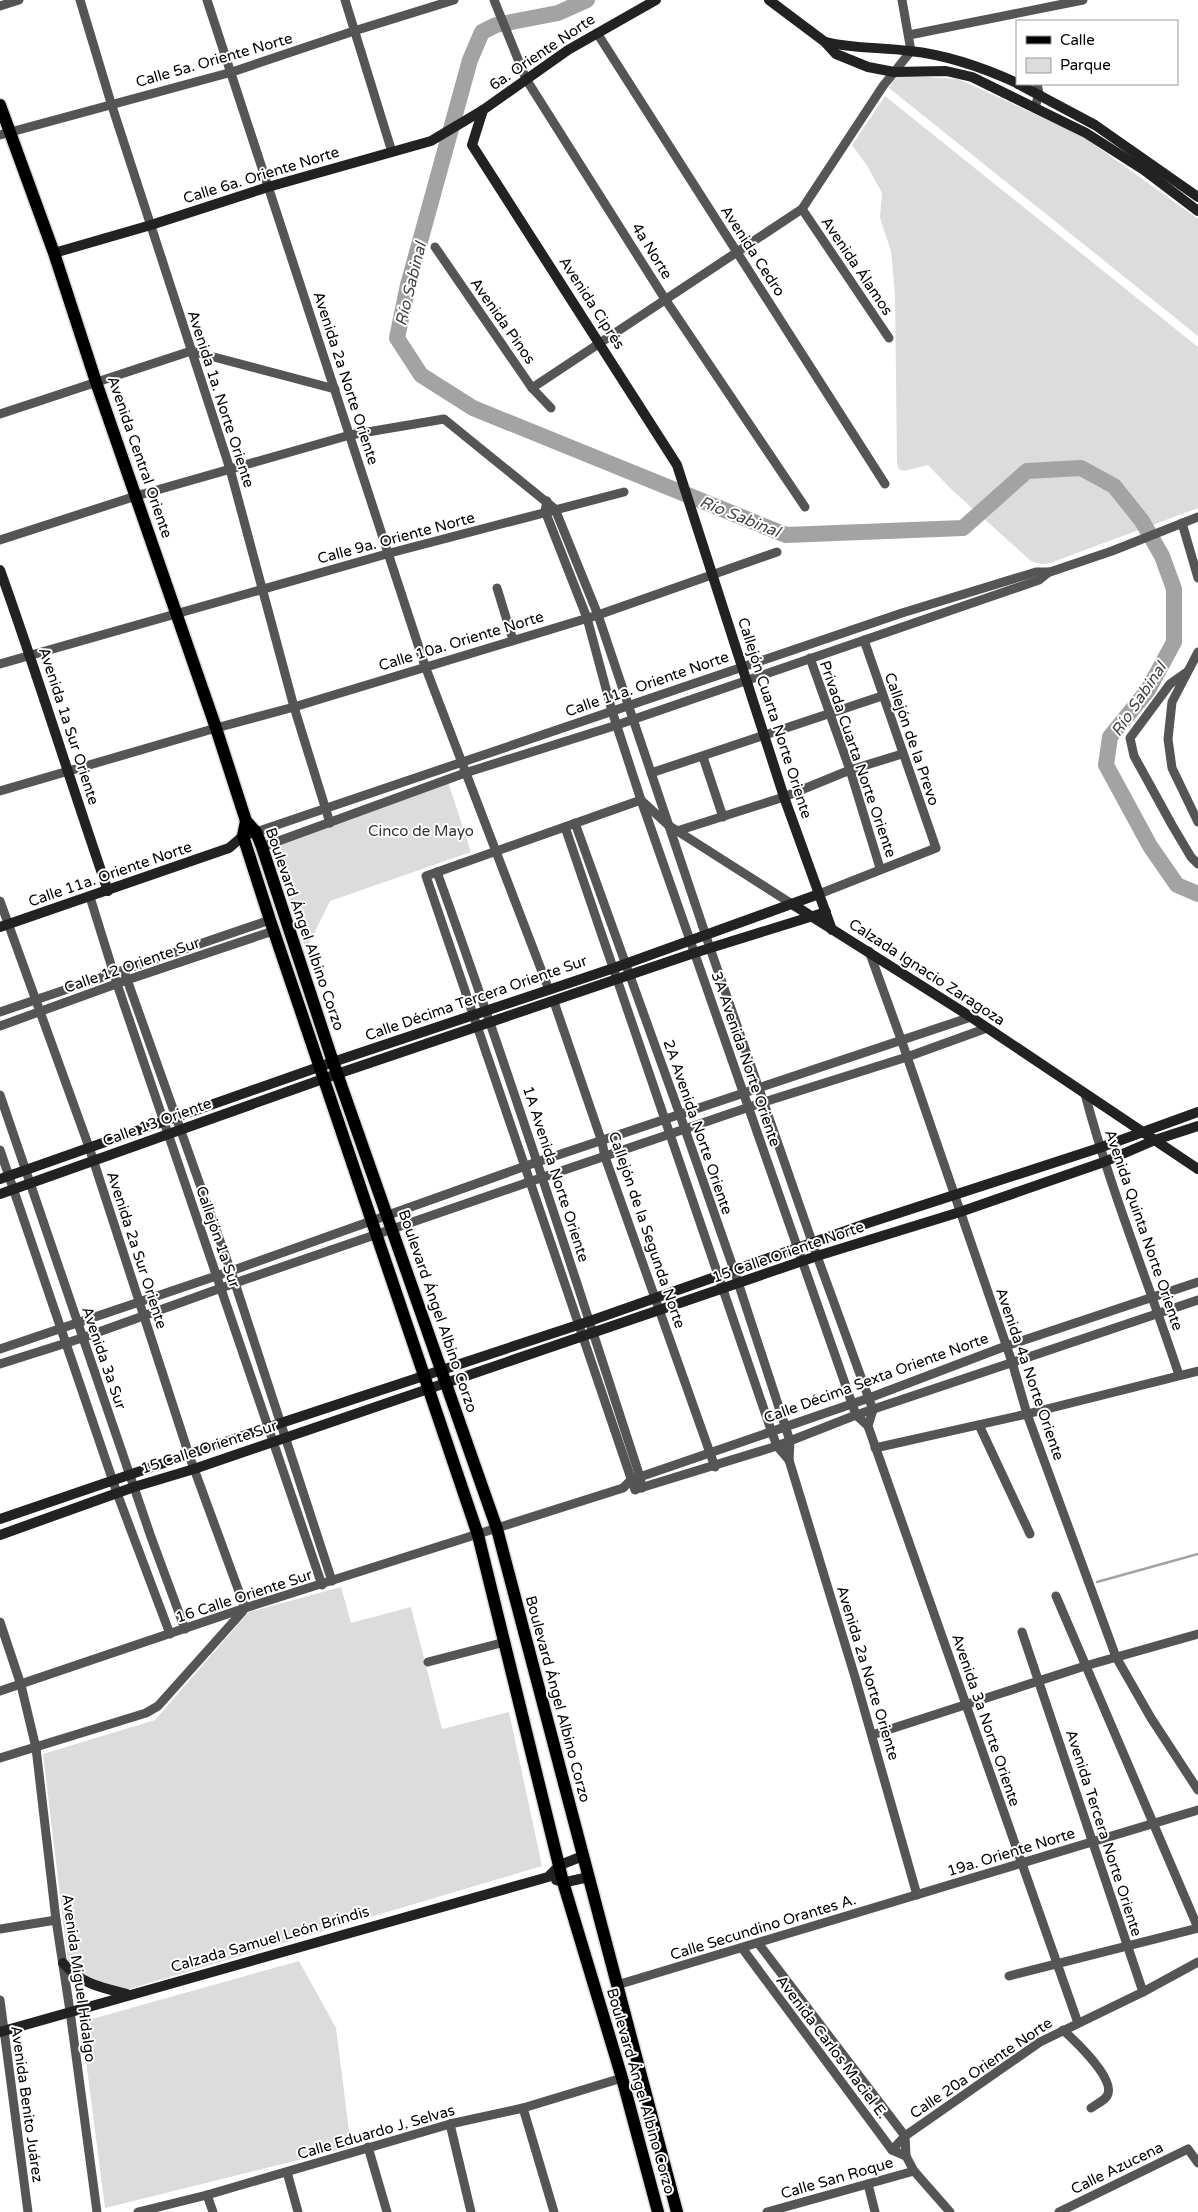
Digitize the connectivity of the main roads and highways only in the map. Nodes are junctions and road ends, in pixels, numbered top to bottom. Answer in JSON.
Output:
{"nodes":[{"id":1,"x":0,"y":105,"type":"edge"},
{"id":2,"x":5,"y":133,"type":"edge"},
{"id":3,"x":246,"y":821,"type":"junction"},
{"id":4,"x":658,"y":2212,"type":"edge"},
{"id":5,"x":677,"y":2212,"type":"edge"}],
"edges":[{"from":1,"to":2,"type":"main road","name":"Avenida Central Oriente"},
{"from":2,"to":3,"type":"main road","name":"Avenida Central Oriente"},
{"from":3,"to":4,"type":"main road","name":"Boulevard Ángel Albino Corzo"},
{"from":3,"to":5,"type":"main road","name":"Boulevard Ángel Albino Corzo"}]}
